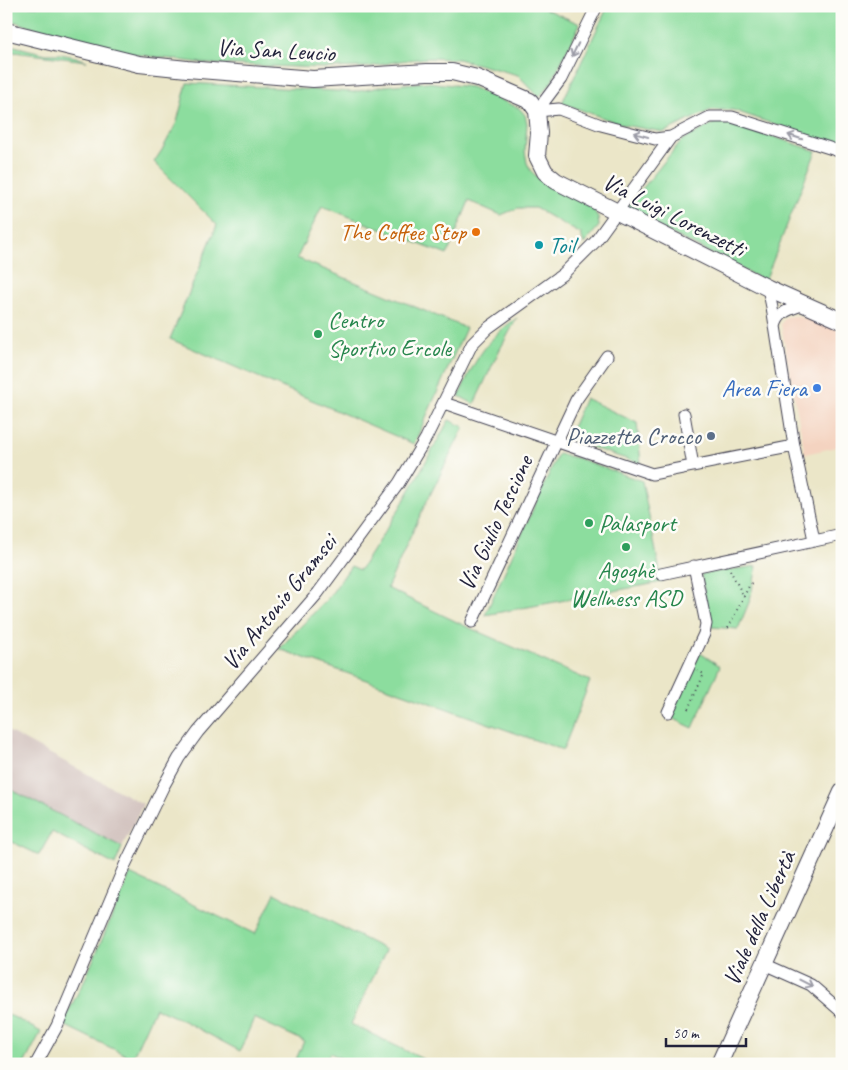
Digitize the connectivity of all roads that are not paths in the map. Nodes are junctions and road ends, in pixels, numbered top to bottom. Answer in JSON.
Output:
{"nodes":[{"id":1,"x":597,"y":6,"type":"edge"},
{"id":2,"x":6,"y":30,"type":"edge"},
{"id":3,"x":537,"y":111,"type":"junction"},
{"id":4,"x":671,"y":137,"type":"junction"},
{"id":5,"x":842,"y":152,"type":"edge"},
{"id":6,"x":618,"y":213,"type":"junction"},
{"id":7,"x":768,"y":288,"type":"junction"},
{"id":8,"x":804,"y":304,"type":"junction"},
{"id":9,"x":842,"y":321,"type":"edge"},
{"id":10,"x":775,"y":326,"type":"junction"},
{"id":11,"x":607,"y":356,"type":"dead end"},
{"id":12,"x":444,"y":403,"type":"junction"},
{"id":13,"x":684,"y":414,"type":"dead end"},
{"id":14,"x":557,"y":443,"type":"junction"},
{"id":15,"x":794,"y":446,"type":"junction"},
{"id":16,"x":693,"y":466,"type":"junction"},
{"id":17,"x":842,"y":535,"type":"edge"},
{"id":18,"x":814,"y":540,"type":"junction"},
{"id":19,"x":694,"y":566,"type":"junction"},
{"id":20,"x":661,"y":574,"type":"dead end"},
{"id":21,"x":472,"y":622,"type":"dead end"},
{"id":22,"x":668,"y":712,"type":"dead end"},
{"id":23,"x":842,"y":792,"type":"edge"},
{"id":24,"x":764,"y":964,"type":"junction"},
{"id":25,"x":842,"y":1012,"type":"edge"},
{"id":26,"x":36,"y":1064,"type":"edge"},
{"id":27,"x":719,"y":1064,"type":"edge"}],
"edges":[{"from":1,"to":3,"type":"street","one_way":true},
{"from":2,"to":3,"type":"street","name":"Via San Leucio"},
{"from":4,"to":3,"type":"street","one_way":true},
{"from":3,"to":6,"type":"street","name":"Via Luigi Lorenzetti"},
{"from":5,"to":4,"type":"street","one_way":true},
{"from":4,"to":6,"type":"street","name":"Via Antonio Gramsci"},
{"from":6,"to":7,"type":"street","name":"Via Luigi Lorenzetti"},
{"from":6,"to":12,"type":"street","name":"Via Antonio Gramsci"},
{"from":7,"to":8,"type":"street","name":"Via Luigi Lorenzetti"},
{"from":7,"to":10,"type":"street"},
{"from":8,"to":9,"type":"street","name":"Via Luigi Lorenzetti"},
{"from":8,"to":10,"type":"street"},
{"from":10,"to":15,"type":"street"},
{"from":11,"to":14,"type":"street","name":"Via Giulio Tescione"},
{"from":12,"to":14,"type":"street","name":"Via Giulio Tescione"},
{"from":12,"to":26,"type":"street","name":"Via Antonio Gramsci"},
{"from":13,"to":16,"type":"street"},
{"from":14,"to":16,"type":"street","name":"Via Giulio Tescione"},
{"from":14,"to":21,"type":"street","name":"Via Giulio Tescione"},
{"from":15,"to":16,"type":"street","name":"Via Giulio Tescione"},
{"from":15,"to":18,"type":"street"},
{"from":17,"to":18,"type":"street"},
{"from":18,"to":19,"type":"street"},
{"from":19,"to":20,"type":"street"},
{"from":19,"to":22,"type":"street"},
{"from":23,"to":24,"type":"street","name":"Viale della Libertà"},
{"from":24,"to":25,"type":"street","one_way":true},
{"from":24,"to":27,"type":"street","name":"Viale della Libertà"}]}
